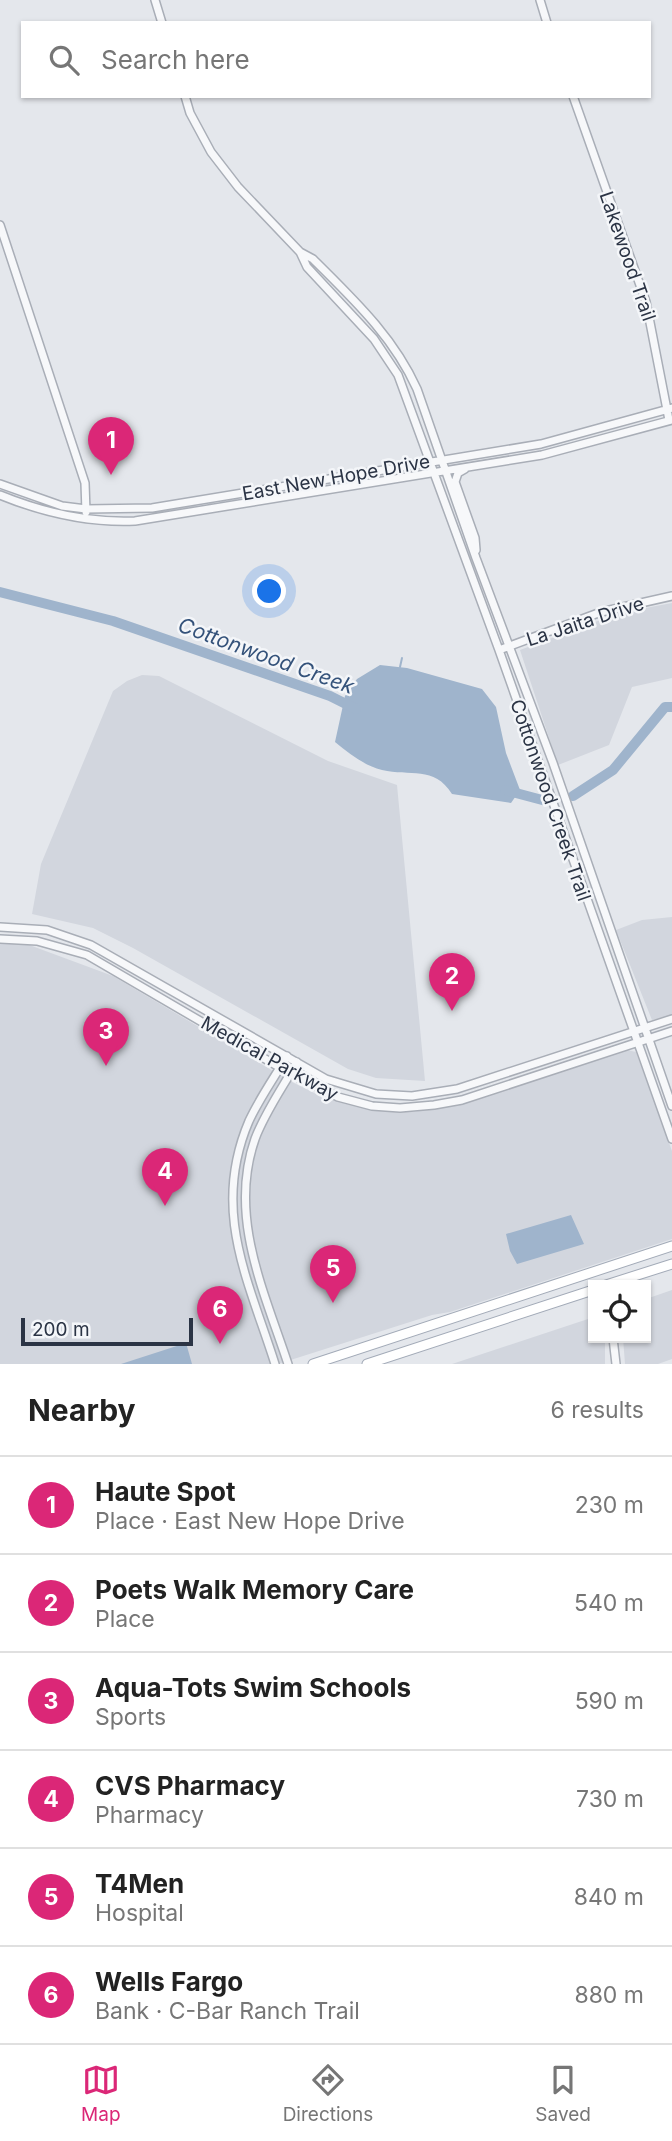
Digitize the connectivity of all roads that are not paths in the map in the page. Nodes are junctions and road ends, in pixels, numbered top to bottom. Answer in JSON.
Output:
{"nodes":[{"id":1,"x":155,"y":0,"type":"edge"},
{"id":2,"x":540,"y":0,"type":"edge"},
{"id":3,"x":161,"y":21,"type":"edge"},
{"id":4,"x":546,"y":21,"type":"edge"},
{"id":5,"x":186,"y":98,"type":"edge"},
{"id":6,"x":574,"y":98,"type":"edge"},
{"id":7,"x":0,"y":225,"type":"edge"},
{"id":8,"x":300,"y":252,"type":"junction"},
{"id":9,"x":383,"y":331,"type":"junction"},
{"id":10,"x":374,"y":339,"type":"junction"},
{"id":11,"x":670,"y":409,"type":"edge"},
{"id":12,"x":671,"y":420,"type":"edge"},
{"id":13,"x":440,"y":459,"type":"junction"},
{"id":14,"x":429,"y":461,"type":"junction"},
{"id":15,"x":468,"y":467,"type":"junction"},
{"id":16,"x":444,"y":470,"type":"junction"},
{"id":17,"x":433,"y":472,"type":"junction"},
{"id":18,"x":0,"y":484,"type":"edge"},
{"id":19,"x":257,"y":490,"type":"junction"},
{"id":20,"x":0,"y":495,"type":"edge"},
{"id":21,"x":254,"y":502,"type":"junction"},
{"id":22,"x":86,"y":509,"type":"junction"},
{"id":23,"x":86,"y":520,"type":"junction"},
{"id":24,"x":476,"y":558,"type":"junction"},
{"id":25,"x":672,"y":596,"type":"edge"},
{"id":26,"x":510,"y":646,"type":"junction"},
{"id":27,"x":499,"y":650,"type":"junction"},
{"id":28,"x":0,"y":927,"type":"edge"},
{"id":29,"x":0,"y":939,"type":"edge"},
{"id":30,"x":134,"y":970,"type":"junction"},
{"id":31,"x":128,"y":978,"type":"junction"},
{"id":32,"x":672,"y":1019,"type":"edge"},
{"id":33,"x":645,"y":1028,"type":"junction"},
{"id":34,"x":672,"y":1031,"type":"edge"},
{"id":35,"x":634,"y":1032,"type":"junction"},
{"id":36,"x":649,"y":1040,"type":"junction"},
{"id":37,"x":638,"y":1043,"type":"junction"},
{"id":38,"x":286,"y":1056,"type":"junction"},
{"id":39,"x":297,"y":1062,"type":"junction"},
{"id":40,"x":280,"y":1067,"type":"junction"},
{"id":41,"x":291,"y":1074,"type":"junction"},
{"id":42,"x":481,"y":1081,"type":"junction"},
{"id":43,"x":484,"y":1093,"type":"junction"},
{"id":44,"x":672,"y":1106,"type":"edge"},
{"id":45,"x":672,"y":1139,"type":"edge"},
{"id":46,"x":233,"y":1215,"type":"junction"},
{"id":47,"x":245,"y":1215,"type":"junction"},
{"id":48,"x":672,"y":1246,"type":"edge"},
{"id":49,"x":672,"y":1264,"type":"edge"},
{"id":50,"x":623,"y":1280,"type":"edge"},
{"id":51,"x":588,"y":1292,"type":"edge"},
{"id":52,"x":614,"y":1343,"type":"edge"},
{"id":53,"x":275,"y":1364,"type":"edge"},
{"id":54,"x":288,"y":1364,"type":"edge"},
{"id":55,"x":313,"y":1364,"type":"edge"},
{"id":56,"x":367,"y":1364,"type":"edge"},
{"id":57,"x":616,"y":1364,"type":"edge"}],
"edges":[{"from":1,"to":3,"type":"street"},
{"from":2,"to":4,"type":"street"},
{"from":5,"to":8,"type":"street"},
{"from":6,"to":11,"type":"street","name":"Lakewood Trail"},
{"from":7,"to":22,"type":"street"},
{"from":8,"to":9,"type":"street","name":"Cottonwood Creek Trail"},
{"from":8,"to":10,"type":"street","name":"Cottonwood Creek Trail"},
{"from":9,"to":10,"type":"street"},
{"from":9,"to":13,"type":"street","name":"Cottonwood Creek Trail"},
{"from":10,"to":14,"type":"street","name":"Cottonwood Creek Trail"},
{"from":11,"to":12,"type":"street","name":"Lakewood Trail"},
{"from":11,"to":13,"type":"street","name":"East New Hope Drive"},
{"from":12,"to":15,"type":"street","name":"East New Hope Drive"},
{"from":13,"to":14,"type":"street","name":"East New Hope Drive"},
{"from":13,"to":16,"type":"street","name":"Cottonwood Creek Trail"},
{"from":14,"to":17,"type":"street","name":"Cottonwood Creek Trail"},
{"from":14,"to":19,"type":"street","name":"East New Hope Drive"},
{"from":15,"to":16,"type":"street","name":"East New Hope Drive"},
{"from":15,"to":24,"type":"street"},
{"from":16,"to":17,"type":"street","name":"East New Hope Drive"},
{"from":16,"to":24,"type":"street","name":"Cottonwood Creek Trail"},
{"from":17,"to":21,"type":"street","name":"East New Hope Drive"},
{"from":17,"to":27,"type":"street","name":"Cottonwood Creek Trail"},
{"from":18,"to":22,"type":"street","name":"East New Hope Drive"},
{"from":19,"to":21,"type":"street"},
{"from":19,"to":22,"type":"street","name":"East New Hope Drive"},
{"from":20,"to":23,"type":"street","name":"East New Hope Drive"},
{"from":21,"to":23,"type":"street","name":"East New Hope Drive"},
{"from":22,"to":23,"type":"street"},
{"from":24,"to":26,"type":"street","name":"Cottonwood Creek Trail"},
{"from":25,"to":26,"type":"street","name":"La Jaita Drive"},
{"from":26,"to":27,"type":"street","name":"La Jaita Drive"},
{"from":26,"to":33,"type":"street","name":"Cottonwood Creek Trail"},
{"from":27,"to":35,"type":"street","name":"Cottonwood Creek Trail"},
{"from":28,"to":30,"type":"street","name":"Medical Parkway"},
{"from":29,"to":31,"type":"street","name":"Medical Parkway"},
{"from":30,"to":31,"type":"street"},
{"from":30,"to":38,"type":"street","name":"Medical Parkway"},
{"from":31,"to":40,"type":"street","name":"Medical Parkway"},
{"from":32,"to":33,"type":"street","name":"Medical Parkway"},
{"from":33,"to":35,"type":"street","name":"Medical Parkway"},
{"from":33,"to":36,"type":"street","name":"Cottonwood Creek Trail"},
{"from":34,"to":36,"type":"street","name":"Medical Parkway"},
{"from":35,"to":37,"type":"street","name":"Cottonwood Creek Trail"},
{"from":35,"to":42,"type":"street","name":"Medical Parkway"},
{"from":36,"to":37,"type":"street","name":"Medical Parkway"},
{"from":36,"to":44,"type":"street","name":"Cottonwood Creek Trail"},
{"from":37,"to":43,"type":"street","name":"Medical Parkway"},
{"from":37,"to":45,"type":"street","name":"Cottonwood Creek Trail"},
{"from":38,"to":39,"type":"street","name":"Medical Parkway"},
{"from":38,"to":40,"type":"street"},
{"from":39,"to":41,"type":"street"},
{"from":39,"to":42,"type":"street","name":"Medical Parkway"},
{"from":40,"to":41,"type":"street","name":"Medical Parkway"},
{"from":40,"to":46,"type":"street"},
{"from":41,"to":43,"type":"street","name":"Medical Parkway"},
{"from":41,"to":47,"type":"street"},
{"from":42,"to":43,"type":"street"},
{"from":46,"to":47,"type":"street"},
{"from":46,"to":53,"type":"street"},
{"from":47,"to":54,"type":"street"},
{"from":48,"to":55,"type":"main road"},
{"from":49,"to":50,"type":"main road"},
{"from":51,"to":56,"type":"main road"},
{"from":52,"to":57,"type":"street"}]}
